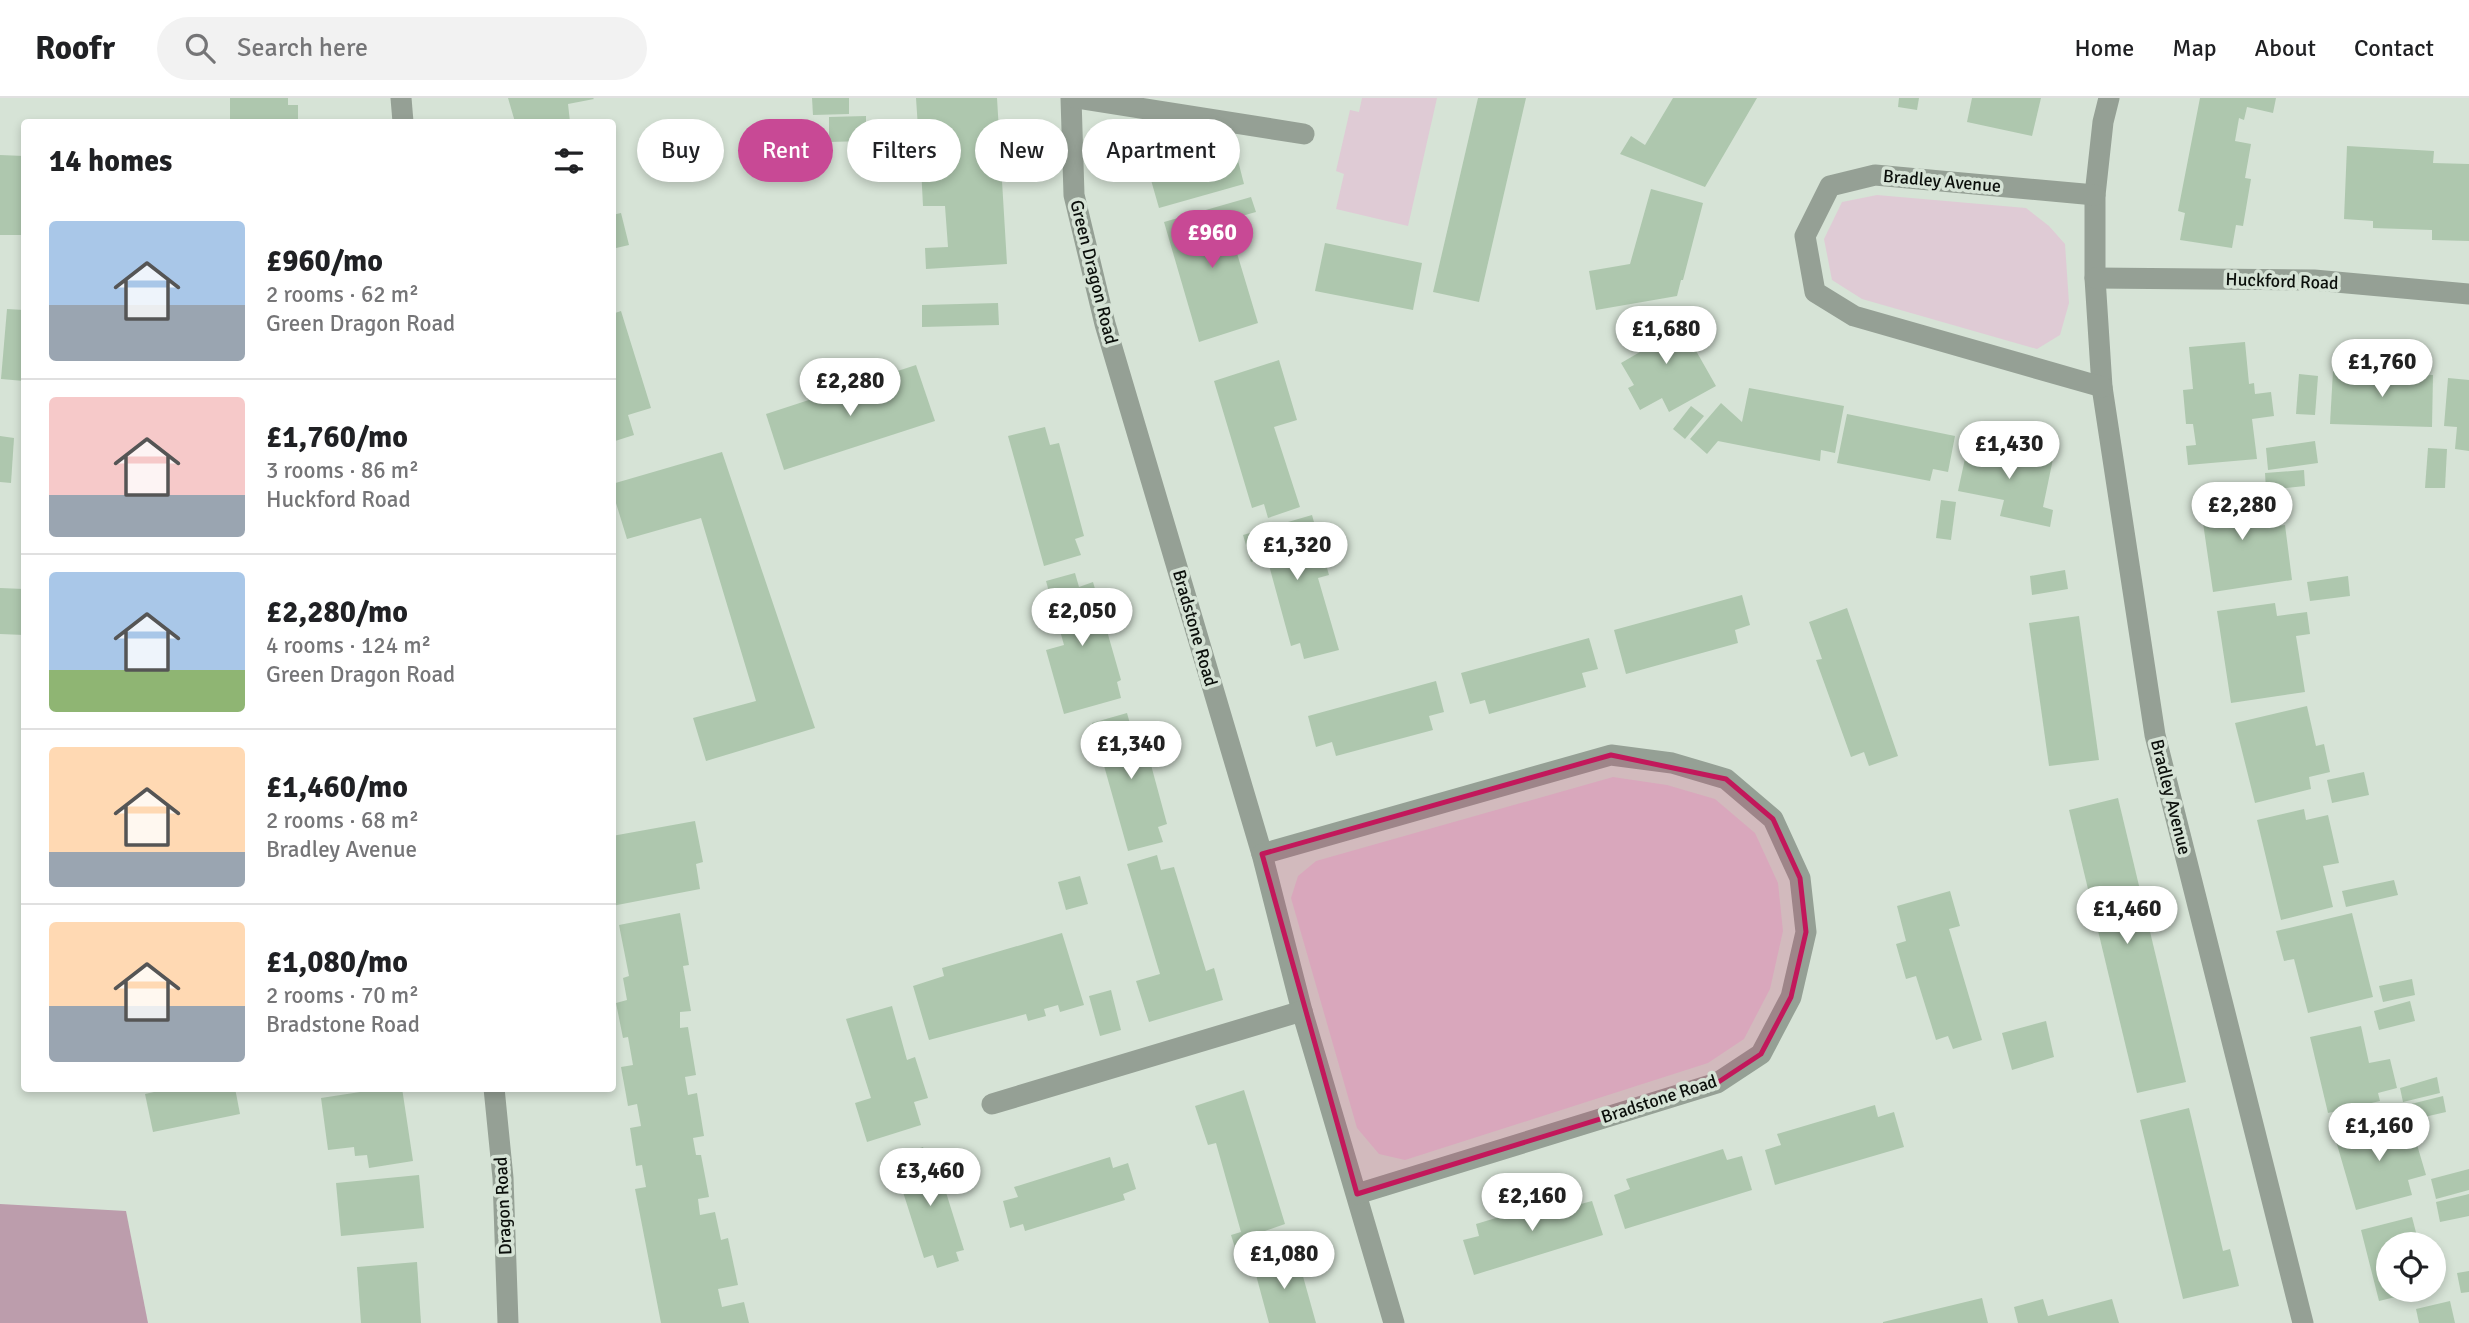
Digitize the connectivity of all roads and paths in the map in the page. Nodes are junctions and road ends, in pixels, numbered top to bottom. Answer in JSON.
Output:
{"nodes":[{"id":1,"x":401,"y":98,"type":"edge"},
{"id":2,"x":1073,"y":98,"type":"edge"},
{"id":3,"x":2109,"y":98,"type":"edge"},
{"id":4,"x":403,"y":119,"type":"edge"},
{"id":5,"x":1304,"y":134,"type":"dead end"},
{"id":6,"x":2095,"y":195,"type":"junction"},
{"id":7,"x":2095,"y":278,"type":"junction"},
{"id":8,"x":2469,"y":294,"type":"edge"},
{"id":9,"x":2102,"y":387,"type":"junction"},
{"id":10,"x":1129,"y":403,"type":"joint"},
{"id":11,"x":1262,"y":854,"type":"junction"},
{"id":12,"x":1302,"y":1011,"type":"junction"},
{"id":13,"x":494,"y":1092,"type":"edge"},
{"id":14,"x":992,"y":1104,"type":"dead end"},
{"id":15,"x":1357,"y":1194,"type":"junction"},
{"id":16,"x":508,"y":1323,"type":"edge"},
{"id":17,"x":1394,"y":1323,"type":"edge"},
{"id":18,"x":2303,"y":1323,"type":"edge"}],
"edges":[{"from":1,"to":4,"type":"street"},
{"from":2,"to":5,"type":"street"},
{"from":2,"to":10,"type":"street","name":"Green Dragon Road"},
{"from":3,"to":6,"type":"street","name":"Bradley Avenue"},
{"from":6,"to":7,"type":"street","name":"Bradley Avenue"},
{"from":6,"to":9,"type":"street","name":"Bradley Avenue"},
{"from":7,"to":8,"type":"street","name":"Huckford Road"},
{"from":7,"to":9,"type":"street","name":"Bradley Avenue"},
{"from":9,"to":18,"type":"street","name":"Bradley Avenue"},
{"from":10,"to":11,"type":"street","name":"Bradstone Road"},
{"from":11,"to":12,"type":"street","name":"Bradstone Road"},
{"from":11,"to":15,"type":"street","name":"Bradstone Road"},
{"from":12,"to":14,"type":"street"},
{"from":12,"to":15,"type":"street","name":"Bradstone Road"},
{"from":13,"to":16,"type":"street","name":"Dragon Road"},
{"from":15,"to":17,"type":"street","name":"Bradstone Road"}]}
